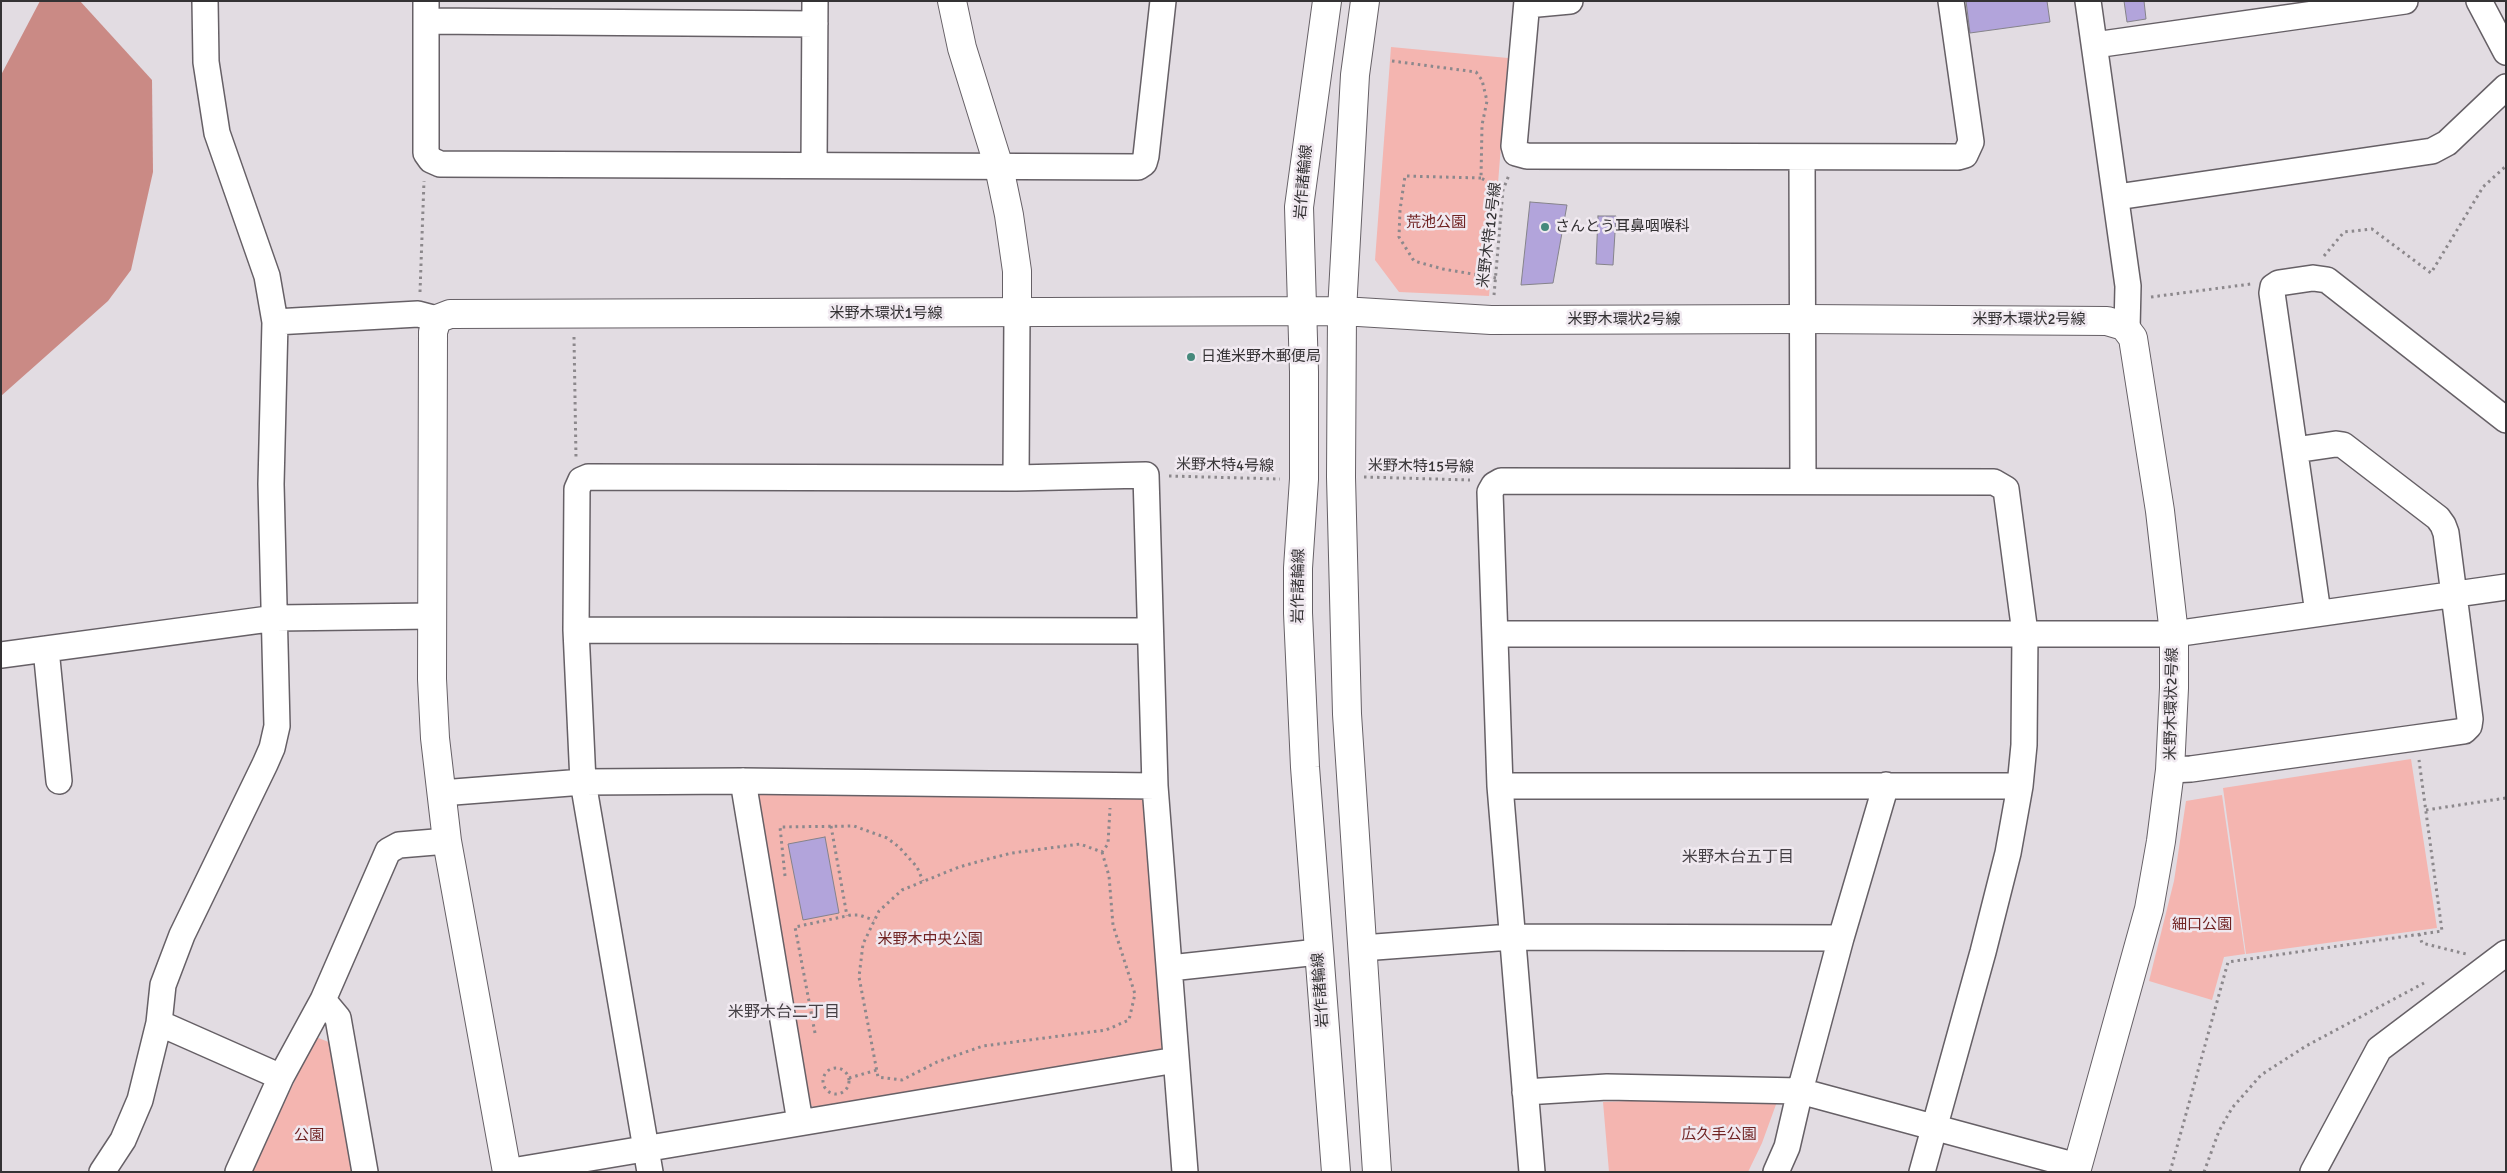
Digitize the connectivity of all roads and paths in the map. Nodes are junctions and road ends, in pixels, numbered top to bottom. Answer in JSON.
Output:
{"nodes":[{"id":1,"x":205,"y":1,"type":"edge"},
{"id":2,"x":952,"y":1,"type":"edge"},
{"id":3,"x":1163,"y":1,"type":"edge"},
{"id":4,"x":1326,"y":1,"type":"edge"},
{"id":5,"x":1365,"y":1,"type":"edge"},
{"id":6,"x":1570,"y":1,"type":"edge"},
{"id":7,"x":1951,"y":1,"type":"edge"},
{"id":8,"x":2088,"y":1,"type":"edge"},
{"id":9,"x":2405,"y":1,"type":"edge"},
{"id":10,"x":2479,"y":1,"type":"edge"},
{"id":11,"x":1527,"y":3,"type":"edge"},
{"id":12,"x":426,"y":11,"type":"edge"},
{"id":13,"x":815,"y":13,"type":"edge"},
{"id":14,"x":2095,"y":45,"type":"junction"},
{"id":15,"x":2506,"y":52,"type":"edge"},
{"id":16,"x":1392,"y":61,"type":"dead end"},
{"id":17,"x":2506,"y":87,"type":"edge"},
{"id":18,"x":426,"y":153,"type":"junction"},
{"id":19,"x":1516,"y":153,"type":"junction"},
{"id":20,"x":1802,"y":157,"type":"junction"},
{"id":21,"x":814,"y":166,"type":"junction"},
{"id":22,"x":2506,"y":166,"type":"edge"},
{"id":23,"x":999,"y":167,"type":"junction"},
{"id":24,"x":1481,"y":178,"type":"junction"},
{"id":25,"x":1504,"y":190,"type":"junction"},
{"id":26,"x":2117,"y":197,"type":"junction"},
{"id":27,"x":1496,"y":278,"type":"junction"},
{"id":28,"x":2320,"y":278,"type":"junction"},
{"id":29,"x":2279,"y":284,"type":"junction"},
{"id":30,"x":2128,"y":300,"type":"junction"},
{"id":31,"x":1301,"y":311,"type":"junction"},
{"id":32,"x":1342,"y":311,"type":"junction"},
{"id":33,"x":573,"y":314,"type":"junction"},
{"id":34,"x":1016,"y":314,"type":"junction"},
{"id":35,"x":1803,"y":319,"type":"junction"},
{"id":36,"x":431,"y":320,"type":"junction"},
{"id":37,"x":1491,"y":320,"type":"junction"},
{"id":38,"x":275,"y":322,"type":"junction"},
{"id":39,"x":2127,"y":329,"type":"junction"},
{"id":40,"x":2506,"y":420,"type":"edge"},
{"id":41,"x":2295,"y":450,"type":"junction"},
{"id":42,"x":1146,"y":475,"type":"junction"},
{"id":43,"x":1340,"y":477,"type":"junction"},
{"id":44,"x":1016,"y":478,"type":"junction"},
{"id":45,"x":1304,"y":479,"type":"junction"},
{"id":46,"x":1502,"y":481,"type":"junction"},
{"id":47,"x":1803,"y":482,"type":"junction"},
{"id":48,"x":577,"y":489,"type":"junction"},
{"id":49,"x":2506,"y":587,"type":"edge"},
{"id":50,"x":2454,"y":594,"type":"junction"},
{"id":51,"x":2318,"y":613,"type":"junction"},
{"id":52,"x":432,"y":616,"type":"junction"},
{"id":53,"x":276,"y":618,"type":"junction"},
{"id":54,"x":576,"y":630,"type":"junction"},
{"id":55,"x":1149,"y":631,"type":"junction"},
{"id":56,"x":2025,"y":633,"type":"junction"},
{"id":57,"x":1496,"y":634,"type":"junction"},
{"id":58,"x":2174,"y":634,"type":"junction"},
{"id":59,"x":46,"y":649,"type":"junction"},
{"id":60,"x":1,"y":655,"type":"edge"},
{"id":61,"x":2416,"y":738,"type":"junction"},
{"id":62,"x":2170,"y":770,"type":"junction"},
{"id":63,"x":59,"y":781,"type":"dead end"},
{"id":64,"x":743,"y":781,"type":"junction"},
{"id":65,"x":582,"y":782,"type":"junction"},
{"id":66,"x":1112,"y":785,"type":"junction"},
{"id":67,"x":1886,"y":785,"type":"junction"},
{"id":68,"x":1155,"y":786,"type":"junction"},
{"id":69,"x":1500,"y":786,"type":"junction"},
{"id":70,"x":2020,"y":786,"type":"junction"},
{"id":71,"x":441,"y":794,"type":"junction"},
{"id":72,"x":2506,"y":798,"type":"edge"},
{"id":73,"x":2426,"y":810,"type":"junction"},
{"id":74,"x":831,"y":826,"type":"junction"},
{"id":75,"x":447,"y":841,"type":"junction"},
{"id":76,"x":1102,"y":852,"type":"junction"},
{"id":77,"x":923,"y":881,"type":"junction"},
{"id":78,"x":786,"y":886,"type":"dead end"},
{"id":79,"x":847,"y":916,"type":"junction"},
{"id":80,"x":874,"y":920,"type":"junction"},
{"id":81,"x":2419,"y":934,"type":"junction"},
{"id":82,"x":1511,"y":937,"type":"junction"},
{"id":83,"x":1841,"y":938,"type":"junction"},
{"id":84,"x":1362,"y":948,"type":"junction"},
{"id":85,"x":1318,"y":952,"type":"junction"},
{"id":86,"x":2506,"y":953,"type":"edge"},
{"id":87,"x":2466,"y":960,"type":"dead end"},
{"id":88,"x":1170,"y":968,"type":"junction"},
{"id":89,"x":2427,"y":982,"type":"dead end"},
{"id":90,"x":323,"y":1000,"type":"junction"},
{"id":91,"x":160,"y":1023,"type":"junction"},
{"id":92,"x":815,"y":1033,"type":"dead end"},
{"id":93,"x":1176,"y":1060,"type":"junction"},
{"id":94,"x":876,"y":1070,"type":"junction"},
{"id":95,"x":281,"y":1077,"type":"junction"},
{"id":96,"x":849,"y":1078,"type":"junction"},
{"id":97,"x":1800,"y":1091,"type":"junction"},
{"id":98,"x":1525,"y":1092,"type":"junction"},
{"id":99,"x":800,"y":1122,"type":"junction"},
{"id":100,"x":1935,"y":1127,"type":"junction"},
{"id":101,"x":649,"y":1160,"type":"edge"},
{"id":102,"x":2076,"y":1169,"type":"edge"},
{"id":103,"x":102,"y":1172,"type":"edge"},
{"id":104,"x":238,"y":1172,"type":"edge"},
{"id":105,"x":366,"y":1172,"type":"edge"},
{"id":106,"x":507,"y":1172,"type":"edge"},
{"id":107,"x":1186,"y":1172,"type":"edge"},
{"id":108,"x":1336,"y":1172,"type":"edge"},
{"id":109,"x":1377,"y":1172,"type":"edge"},
{"id":110,"x":1532,"y":1172,"type":"edge"},
{"id":111,"x":1776,"y":1172,"type":"edge"},
{"id":112,"x":1922,"y":1172,"type":"edge"},
{"id":113,"x":2170,"y":1172,"type":"edge"},
{"id":114,"x":2204,"y":1172,"type":"edge"},
{"id":115,"x":2313,"y":1172,"type":"edge"}],
"edges":[{"from":1,"to":38,"type":"street"},
{"from":2,"to":23,"type":"street"},
{"from":3,"to":23,"type":"street"},
{"from":4,"to":31,"type":"street","name":"岩作諸輪線"},
{"from":5,"to":32,"type":"street"},
{"from":6,"to":11,"type":"street"},
{"from":7,"to":20,"type":"street"},
{"from":8,"to":14,"type":"street"},
{"from":9,"to":14,"type":"street"},
{"from":10,"to":15,"type":"street"},
{"from":11,"to":19,"type":"street"},
{"from":12,"to":13,"type":"street"},
{"from":12,"to":18,"type":"street"},
{"from":13,"to":21,"type":"street"},
{"from":14,"to":26,"type":"street"},
{"from":16,"to":24,"type":"path"},
{"from":17,"to":26,"type":"street"},
{"from":18,"to":21,"type":"street"},
{"from":18,"to":36,"type":"path"},
{"from":19,"to":20,"type":"street"},
{"from":19,"to":25,"type":"path","name":"米野木特12号線"},
{"from":20,"to":35,"type":"street"},
{"from":21,"to":23,"type":"street"},
{"from":22,"to":28,"type":"path"},
{"from":23,"to":34,"type":"street"},
{"from":24,"to":25,"type":"path"},
{"from":24,"to":27,"type":"path"},
{"from":25,"to":27,"type":"path","name":"米野木特12号線"},
{"from":26,"to":30,"type":"street"},
{"from":27,"to":37,"type":"path","name":"米野木特12号線"},
{"from":28,"to":29,"type":"street"},
{"from":28,"to":40,"type":"street"},
{"from":29,"to":30,"type":"path"},
{"from":29,"to":41,"type":"street"},
{"from":30,"to":39,"type":"street"},
{"from":31,"to":32,"type":"street","name":"米野木環状1号線"},
{"from":31,"to":34,"type":"street","name":"米野木環状1号線"},
{"from":31,"to":45,"type":"street","name":"岩作諸輪線"},
{"from":32,"to":37,"type":"street","name":"米野木環状2号線"},
{"from":32,"to":43,"type":"street"},
{"from":33,"to":34,"type":"street","name":"米野木環状1号線"},
{"from":33,"to":36,"type":"street","name":"米野木環状1号線"},
{"from":33,"to":48,"type":"path"},
{"from":34,"to":44,"type":"street"},
{"from":35,"to":37,"type":"street","name":"米野木環状2号線"},
{"from":35,"to":39,"type":"street","name":"米野木環状2号線"},
{"from":35,"to":47,"type":"street"},
{"from":36,"to":38,"type":"street"},
{"from":36,"to":52,"type":"street"},
{"from":38,"to":53,"type":"street"},
{"from":39,"to":58,"type":"street","name":"米野木環状2号線"},
{"from":41,"to":50,"type":"street"},
{"from":41,"to":51,"type":"street"},
{"from":42,"to":44,"type":"street"},
{"from":42,"to":45,"type":"path","name":"米野木特4号線"},
{"from":42,"to":55,"type":"street"},
{"from":43,"to":46,"type":"path","name":"米野木特15号線"},
{"from":43,"to":84,"type":"street"},
{"from":44,"to":48,"type":"street"},
{"from":45,"to":85,"type":"street","name":"岩作諸輪線"},
{"from":46,"to":47,"type":"street"},
{"from":46,"to":57,"type":"street"},
{"from":47,"to":56,"type":"street"},
{"from":48,"to":54,"type":"street"},
{"from":49,"to":50,"type":"street"},
{"from":50,"to":51,"type":"street"},
{"from":50,"to":61,"type":"street"},
{"from":51,"to":58,"type":"street"},
{"from":52,"to":53,"type":"street"},
{"from":52,"to":71,"type":"street"},
{"from":53,"to":59,"type":"street"},
{"from":53,"to":91,"type":"street"},
{"from":54,"to":55,"type":"street"},
{"from":54,"to":65,"type":"street"},
{"from":55,"to":68,"type":"street"},
{"from":56,"to":57,"type":"street"},
{"from":56,"to":58,"type":"street"},
{"from":56,"to":70,"type":"street"},
{"from":57,"to":69,"type":"street"},
{"from":58,"to":62,"type":"street","name":"米野木環状2号線"},
{"from":59,"to":60,"type":"street"},
{"from":59,"to":63,"type":"street"},
{"from":61,"to":62,"type":"street"},
{"from":61,"to":73,"type":"path"},
{"from":62,"to":102,"type":"street","name":"米野木環状2号線"},
{"from":64,"to":65,"type":"street"},
{"from":64,"to":66,"type":"street"},
{"from":64,"to":99,"type":"street"},
{"from":65,"to":71,"type":"street"},
{"from":65,"to":101,"type":"street"},
{"from":66,"to":68,"type":"street"},
{"from":66,"to":76,"type":"path"},
{"from":67,"to":69,"type":"street"},
{"from":67,"to":70,"type":"street"},
{"from":67,"to":83,"type":"street"},
{"from":68,"to":88,"type":"street"},
{"from":69,"to":82,"type":"street"},
{"from":70,"to":100,"type":"street"},
{"from":71,"to":75,"type":"street"},
{"from":72,"to":73,"type":"path"},
{"from":73,"to":81,"type":"path"},
{"from":74,"to":77,"type":"path"},
{"from":74,"to":78,"type":"path"},
{"from":74,"to":79,"type":"path"},
{"from":75,"to":90,"type":"street"},
{"from":75,"to":106,"type":"street"},
{"from":76,"to":77,"type":"path"},
{"from":76,"to":94,"type":"path"},
{"from":77,"to":80,"type":"path"},
{"from":79,"to":80,"type":"path"},
{"from":79,"to":92,"type":"path"},
{"from":80,"to":94,"type":"path"},
{"from":81,"to":87,"type":"path"},
{"from":81,"to":113,"type":"path"},
{"from":82,"to":83,"type":"street"},
{"from":82,"to":84,"type":"street"},
{"from":82,"to":98,"type":"street"},
{"from":83,"to":97,"type":"street"},
{"from":84,"to":109,"type":"street"},
{"from":85,"to":88,"type":"street"},
{"from":85,"to":108,"type":"street","name":"岩作諸輪線"},
{"from":86,"to":115,"type":"street"},
{"from":88,"to":93,"type":"street"},
{"from":89,"to":114,"type":"path"},
{"from":90,"to":95,"type":"street"},
{"from":90,"to":105,"type":"street"},
{"from":91,"to":95,"type":"street"},
{"from":91,"to":103,"type":"street"},
{"from":93,"to":99,"type":"street"},
{"from":93,"to":107,"type":"street"},
{"from":94,"to":96,"type":"path"},
{"from":95,"to":104,"type":"street"},
{"from":96,"to":96,"type":"path"},
{"from":97,"to":98,"type":"street"},
{"from":97,"to":100,"type":"street"},
{"from":97,"to":111,"type":"street"},
{"from":98,"to":110,"type":"street"},
{"from":99,"to":101,"type":"street"},
{"from":100,"to":102,"type":"street"},
{"from":100,"to":112,"type":"street"},
{"from":101,"to":106,"type":"street"}]}
